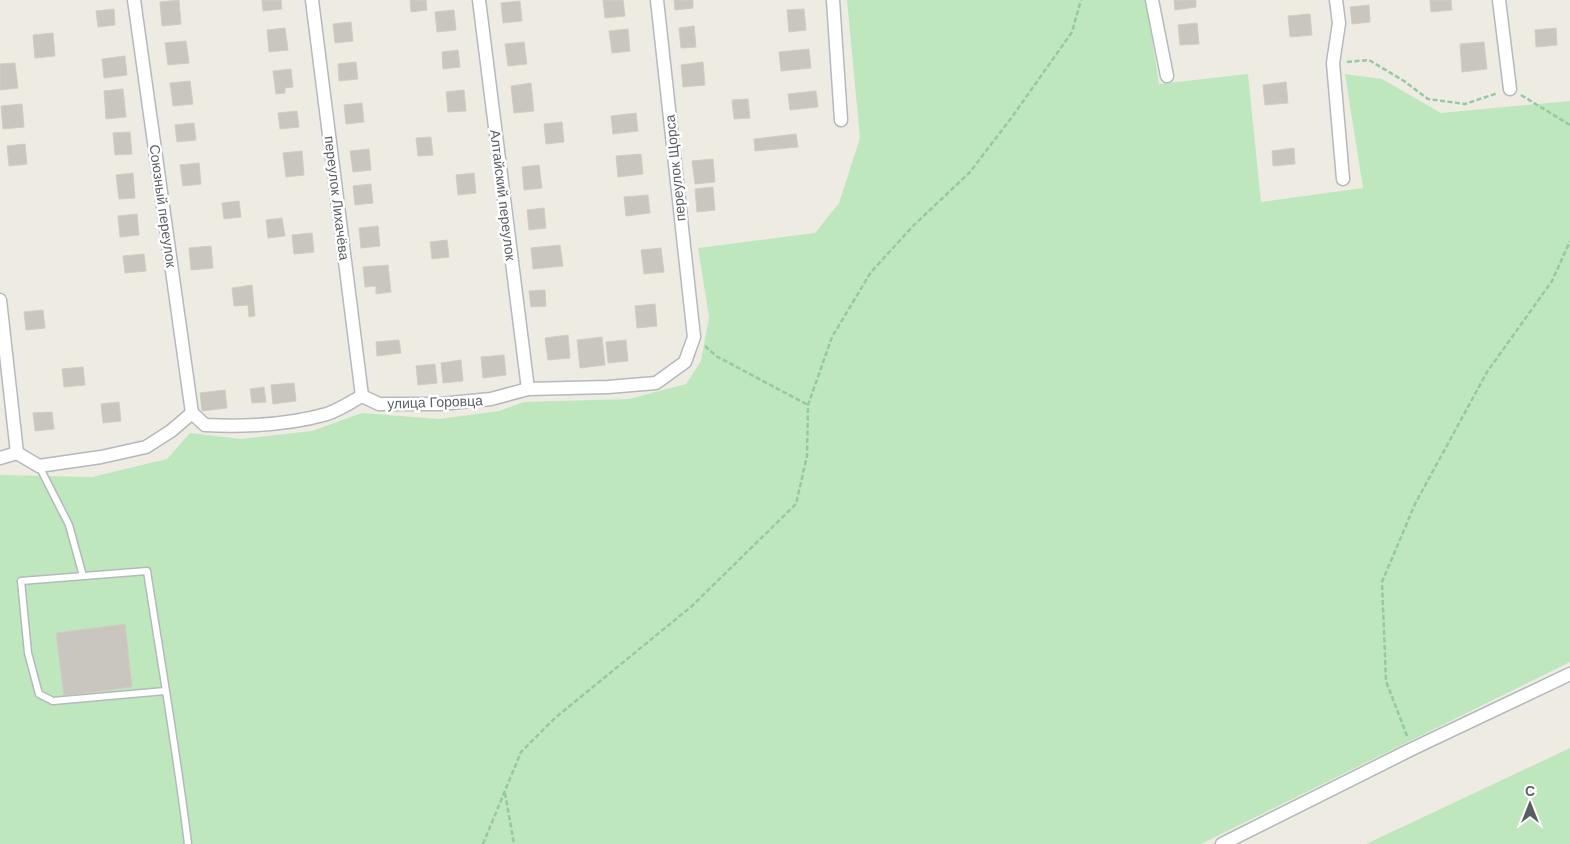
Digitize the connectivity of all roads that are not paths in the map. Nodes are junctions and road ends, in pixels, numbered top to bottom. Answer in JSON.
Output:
{"nodes":[{"id":1,"x":134,"y":0,"type":"edge"},
{"id":2,"x":312,"y":0,"type":"edge"},
{"id":3,"x":479,"y":0,"type":"edge"},
{"id":4,"x":657,"y":0,"type":"edge"},
{"id":5,"x":833,"y":0,"type":"edge"},
{"id":6,"x":1152,"y":0,"type":"edge"},
{"id":7,"x":1336,"y":0,"type":"edge"},
{"id":8,"x":1499,"y":0,"type":"edge"},
{"id":9,"x":1167,"y":76,"type":"dead end"},
{"id":10,"x":1510,"y":88,"type":"road end"},
{"id":11,"x":841,"y":120,"type":"dead end"},
{"id":12,"x":1343,"y":179,"type":"dead end"},
{"id":13,"x":0,"y":300,"type":"edge"},
{"id":14,"x":694,"y":337,"type":"joint"},
{"id":15,"x":528,"y":389,"type":"junction"},
{"id":16,"x":362,"y":396,"type":"junction"},
{"id":17,"x":192,"y":413,"type":"junction"},
{"id":18,"x":17,"y":453,"type":"junction"},
{"id":19,"x":0,"y":458,"type":"edge"},
{"id":20,"x":39,"y":466,"type":"junction"},
{"id":21,"x":82,"y":576,"type":"junction"},
{"id":22,"x":1570,"y":674,"type":"edge"},
{"id":23,"x":166,"y":691,"type":"junction"},
{"id":24,"x":188,"y":844,"type":"edge"},
{"id":25,"x":1222,"y":844,"type":"edge"}],
"edges":[{"from":1,"to":17,"type":"street","name":"Союзный переулок"},
{"from":2,"to":16,"type":"street","name":"переулок Лихачёва"},
{"from":3,"to":15,"type":"street","name":"Алтайский переулок"},
{"from":4,"to":14,"type":"street","name":"переулок Щорса"},
{"from":5,"to":11,"type":"street"},
{"from":6,"to":9,"type":"street"},
{"from":7,"to":12,"type":"street"},
{"from":8,"to":10,"type":"street"},
{"from":13,"to":18,"type":"street"},
{"from":14,"to":15,"type":"street","name":"улица Горовца"},
{"from":15,"to":16,"type":"street","name":"улица Горовца"},
{"from":16,"to":17,"type":"street"},
{"from":17,"to":20,"type":"street"},
{"from":18,"to":19,"type":"street"},
{"from":18,"to":20,"type":"street"},
{"from":20,"to":21,"type":"lane"},
{"from":21,"to":23,"type":"lane"},
{"from":21,"to":23,"type":"lane"},
{"from":22,"to":25,"type":"street"},
{"from":23,"to":24,"type":"lane"}]}
